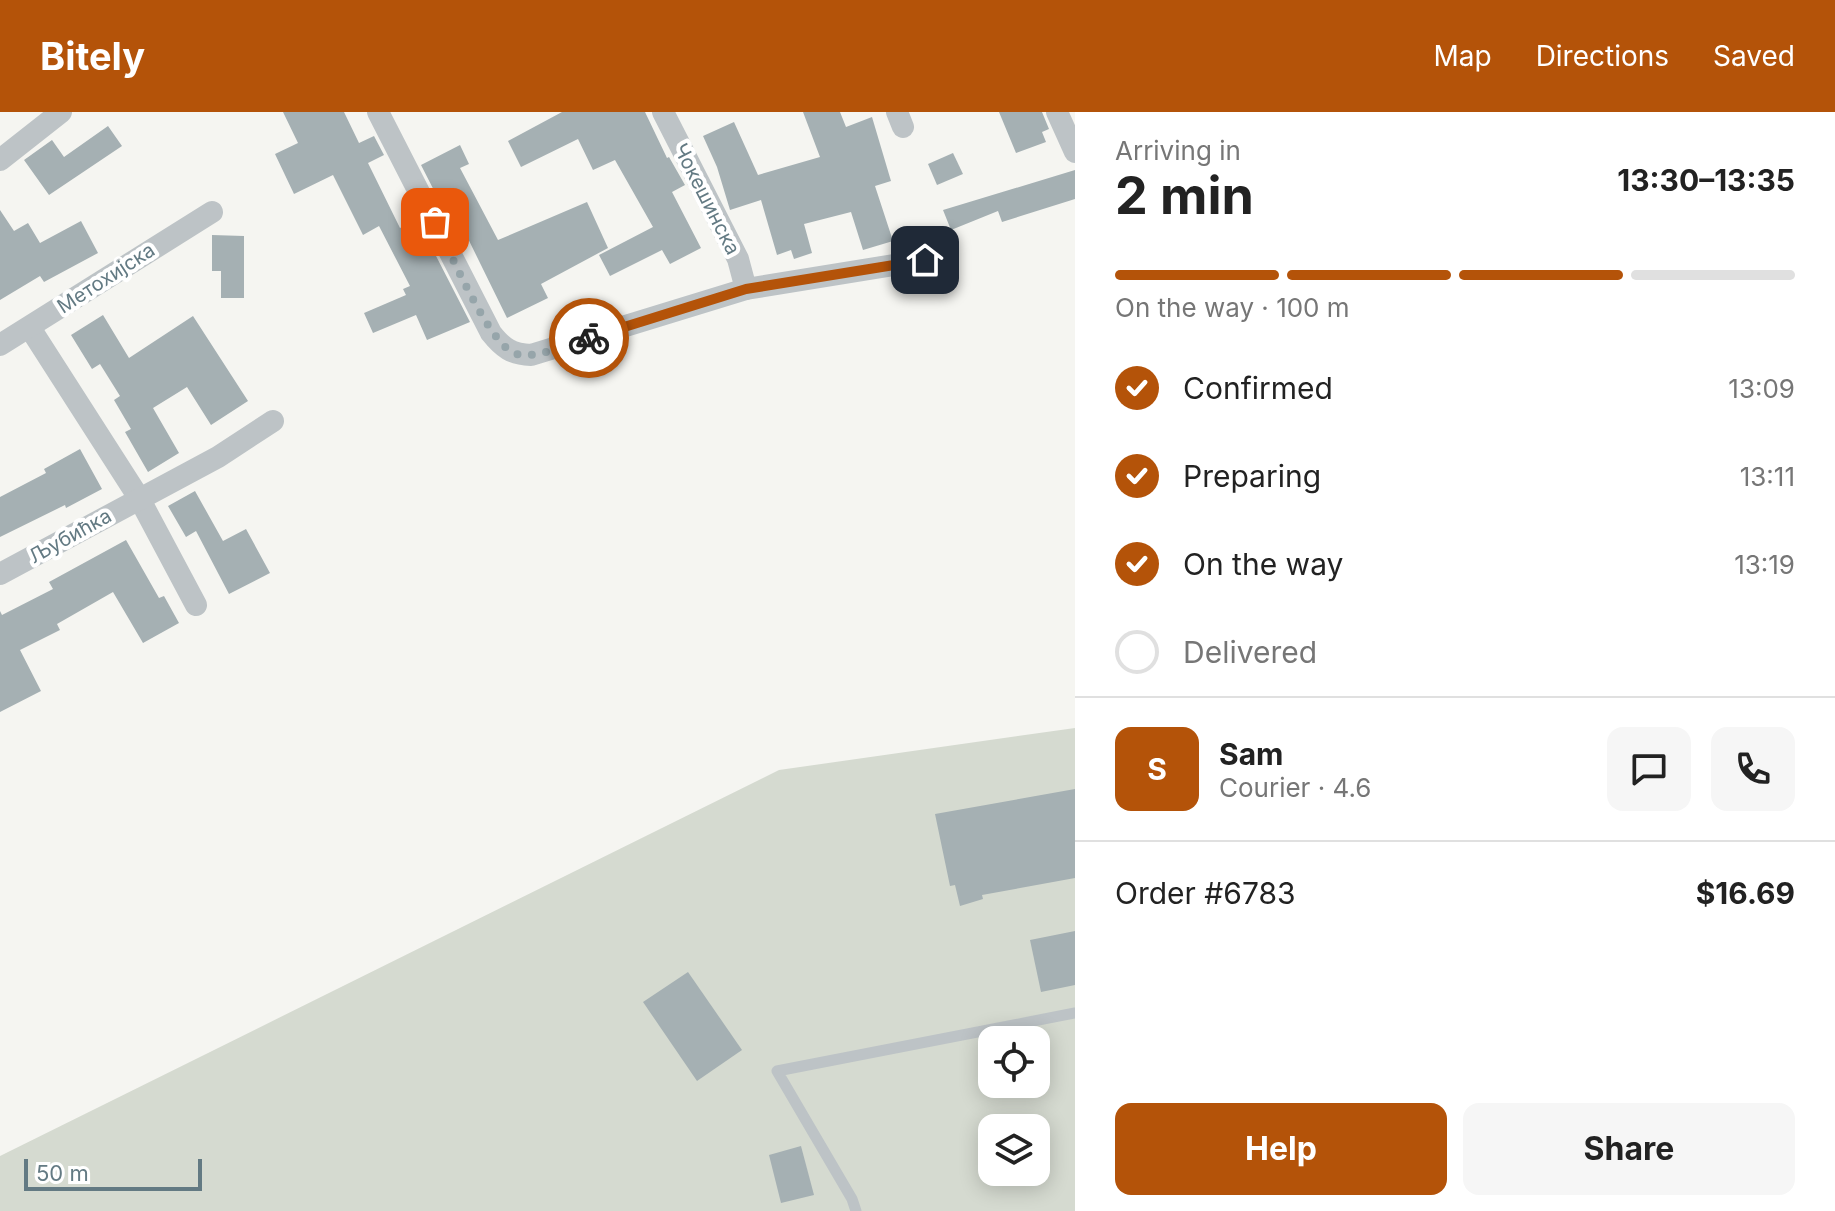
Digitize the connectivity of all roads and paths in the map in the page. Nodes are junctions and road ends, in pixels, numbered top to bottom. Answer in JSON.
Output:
{"nodes":[{"id":1,"x":61,"y":112,"type":"edge"},
{"id":2,"x":378,"y":112,"type":"edge"},
{"id":3,"x":663,"y":112,"type":"edge"},
{"id":4,"x":1057,"y":112,"type":"edge"},
{"id":5,"x":1075,"y":152,"type":"edge"},
{"id":6,"x":0,"y":160,"type":"edge"},
{"id":7,"x":212,"y":212,"type":"dead end"},
{"id":8,"x":925,"y":260,"type":"dead end"},
{"id":9,"x":746,"y":289,"type":"junction"},
{"id":10,"x":30,"y":328,"type":"junction"},
{"id":11,"x":0,"y":345,"type":"edge"},
{"id":12,"x":273,"y":421,"type":"dead end"},
{"id":13,"x":139,"y":498,"type":"junction"},
{"id":14,"x":0,"y":574,"type":"edge"},
{"id":15,"x":196,"y":605,"type":"dead end"},
{"id":16,"x":1075,"y":1013,"type":"edge"},
{"id":17,"x":856,"y":1211,"type":"edge"}],
"edges":[{"from":1,"to":6,"type":"street"},
{"from":2,"to":9,"type":"street"},
{"from":3,"to":9,"type":"street","name":"Чокешинска"},
{"from":4,"to":5,"type":"street"},
{"from":7,"to":10,"type":"street","name":"Метохијска"},
{"from":8,"to":9,"type":"street"},
{"from":10,"to":11,"type":"street","name":"Метохијска"},
{"from":10,"to":13,"type":"street"},
{"from":12,"to":13,"type":"street","name":"Љубићка"},
{"from":13,"to":14,"type":"street","name":"Љубићка"},
{"from":13,"to":15,"type":"street"},
{"from":16,"to":17,"type":"lane"}]}
